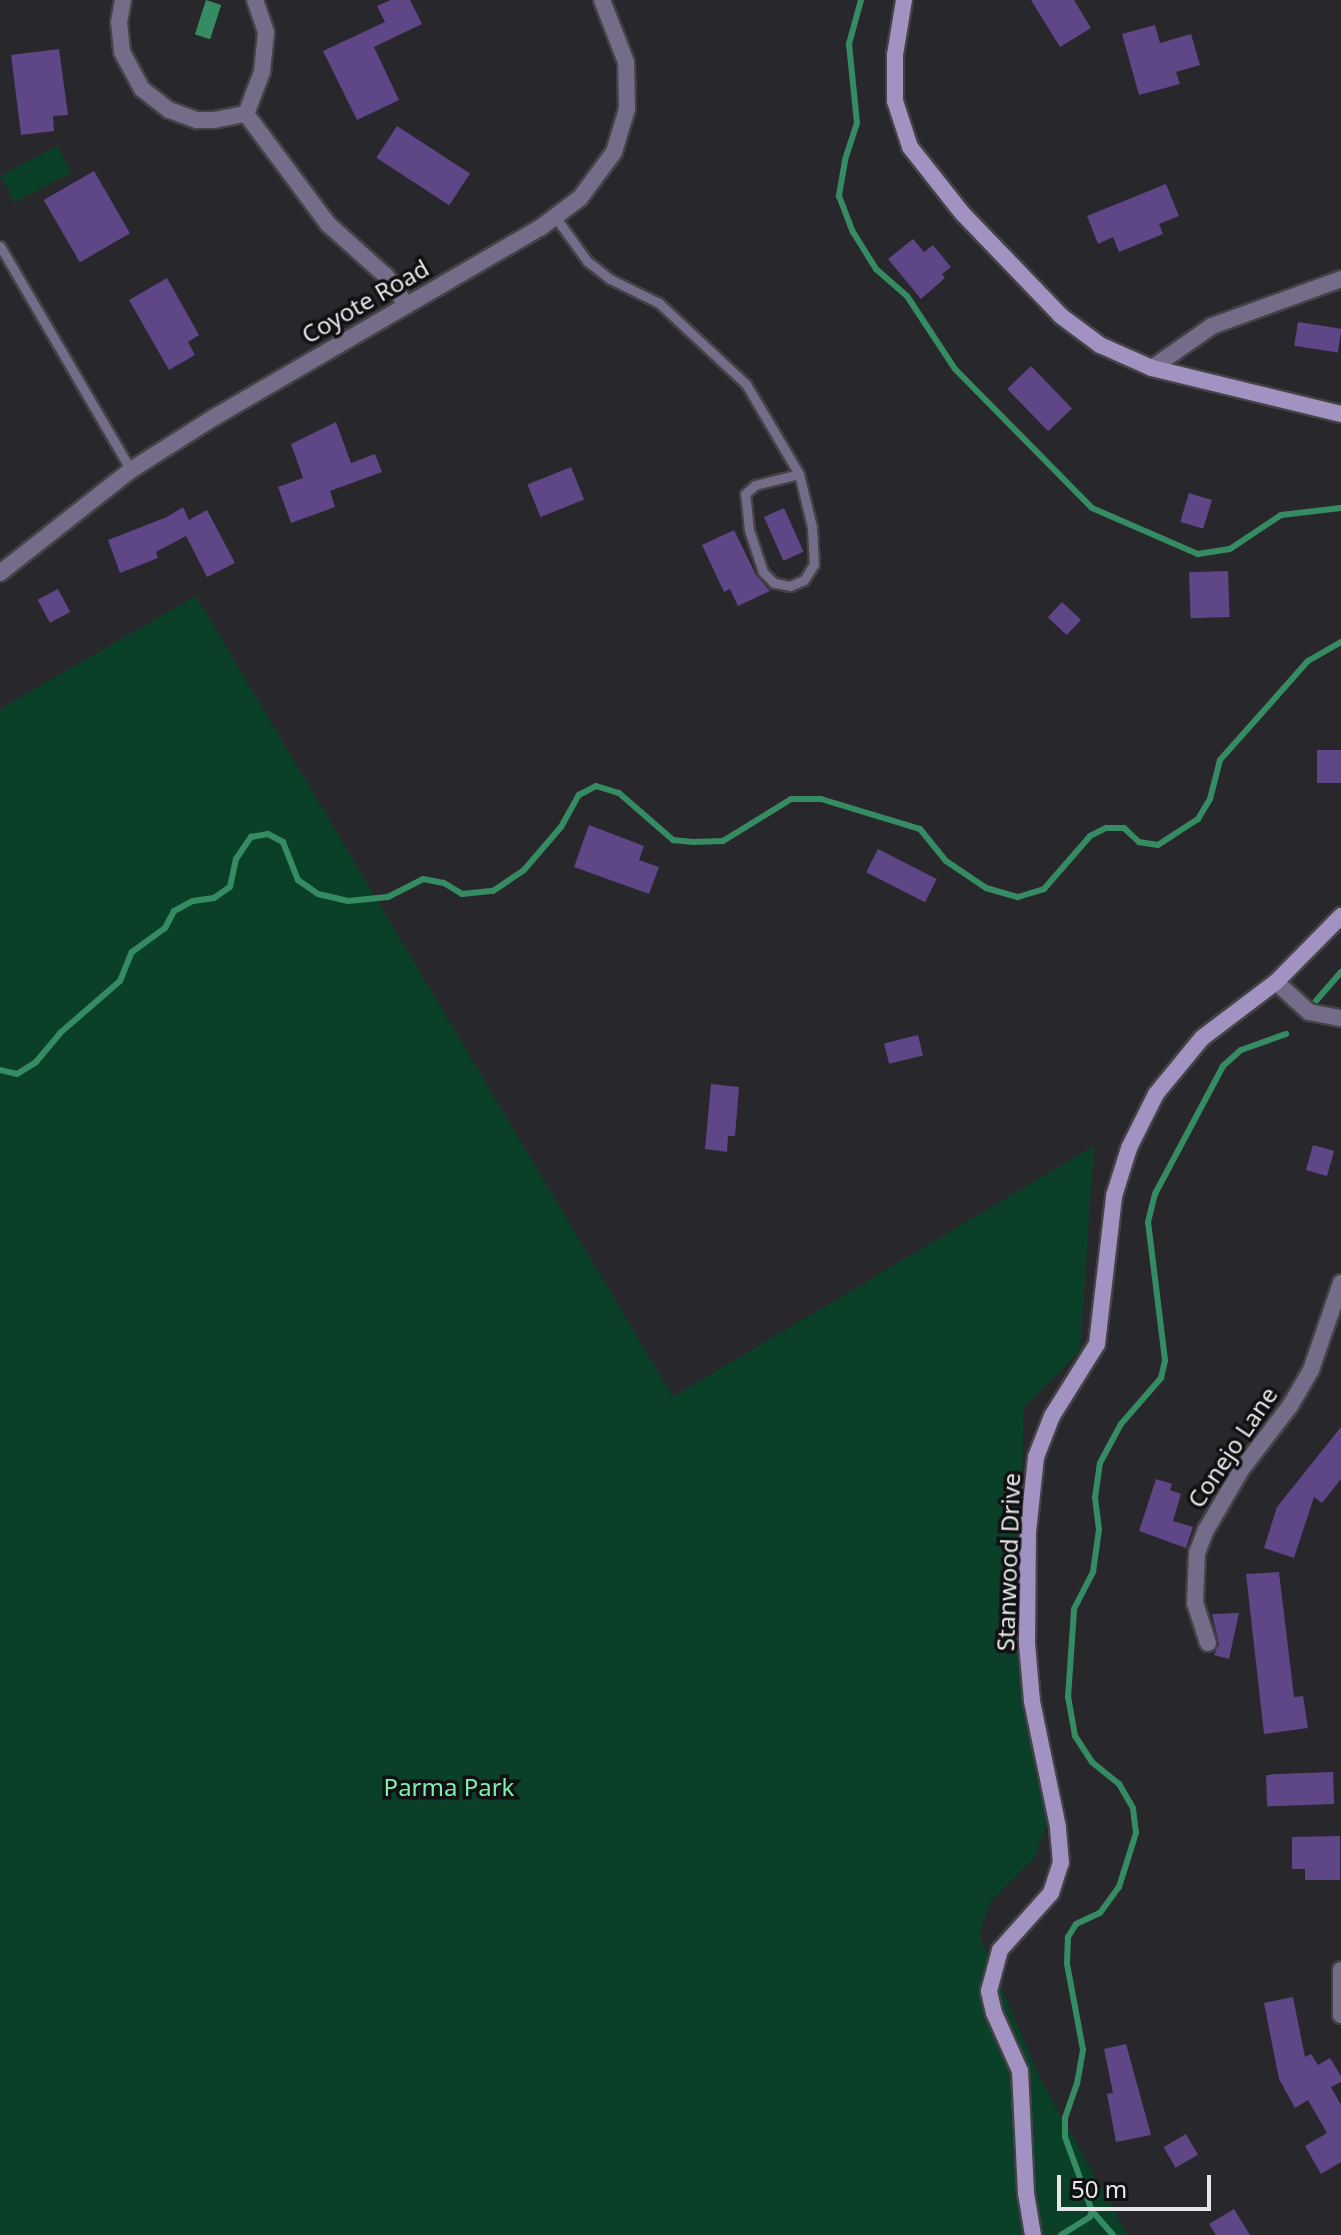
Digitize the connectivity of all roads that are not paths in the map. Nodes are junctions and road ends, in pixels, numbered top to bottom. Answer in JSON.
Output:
{"nodes":[{"id":1,"x":123,"y":0,"type":"edge"},
{"id":2,"x":255,"y":0,"type":"edge"},
{"id":3,"x":602,"y":0,"type":"edge"},
{"id":4,"x":904,"y":0,"type":"edge"},
{"id":5,"x":246,"y":114,"type":"junction"},
{"id":6,"x":556,"y":218,"type":"junction"},
{"id":7,"x":0,"y":246,"type":"edge"},
{"id":8,"x":1341,"y":279,"type":"edge"},
{"id":9,"x":406,"y":305,"type":"junction"},
{"id":10,"x":1152,"y":368,"type":"junction"},
{"id":11,"x":1341,"y":414,"type":"edge"},
{"id":12,"x":131,"y":470,"type":"junction"},
{"id":13,"x":799,"y":474,"type":"junction"},
{"id":14,"x":0,"y":573,"type":"edge"},
{"id":15,"x":1341,"y":916,"type":"edge"},
{"id":16,"x":1276,"y":982,"type":"junction"},
{"id":17,"x":1341,"y":1018,"type":"edge"},
{"id":18,"x":1341,"y":1283,"type":"edge"},
{"id":19,"x":1208,"y":1643,"type":"dead end"},
{"id":20,"x":1341,"y":1970,"type":"edge"},
{"id":21,"x":1341,"y":2015,"type":"edge"},
{"id":22,"x":1033,"y":2235,"type":"edge"}],
"edges":[{"from":1,"to":5,"type":"street"},
{"from":2,"to":5,"type":"street"},
{"from":3,"to":6,"type":"street","name":"Coyote Road"},
{"from":4,"to":10,"type":"main road"},
{"from":5,"to":9,"type":"street"},
{"from":6,"to":9,"type":"street","name":"Coyote Road"},
{"from":6,"to":13,"type":"lane"},
{"from":7,"to":12,"type":"lane"},
{"from":8,"to":10,"type":"street"},
{"from":9,"to":12,"type":"street","name":"Coyote Road"},
{"from":10,"to":11,"type":"main road"},
{"from":12,"to":14,"type":"street","name":"Coyote Road"},
{"from":13,"to":13,"type":"lane"},
{"from":15,"to":16,"type":"main road","name":"Stanwood Drive"},
{"from":16,"to":17,"type":"street"},
{"from":16,"to":22,"type":"main road","name":"Stanwood Drive"},
{"from":18,"to":19,"type":"street","name":"Conejo Lane"},
{"from":20,"to":21,"type":"street"}]}
